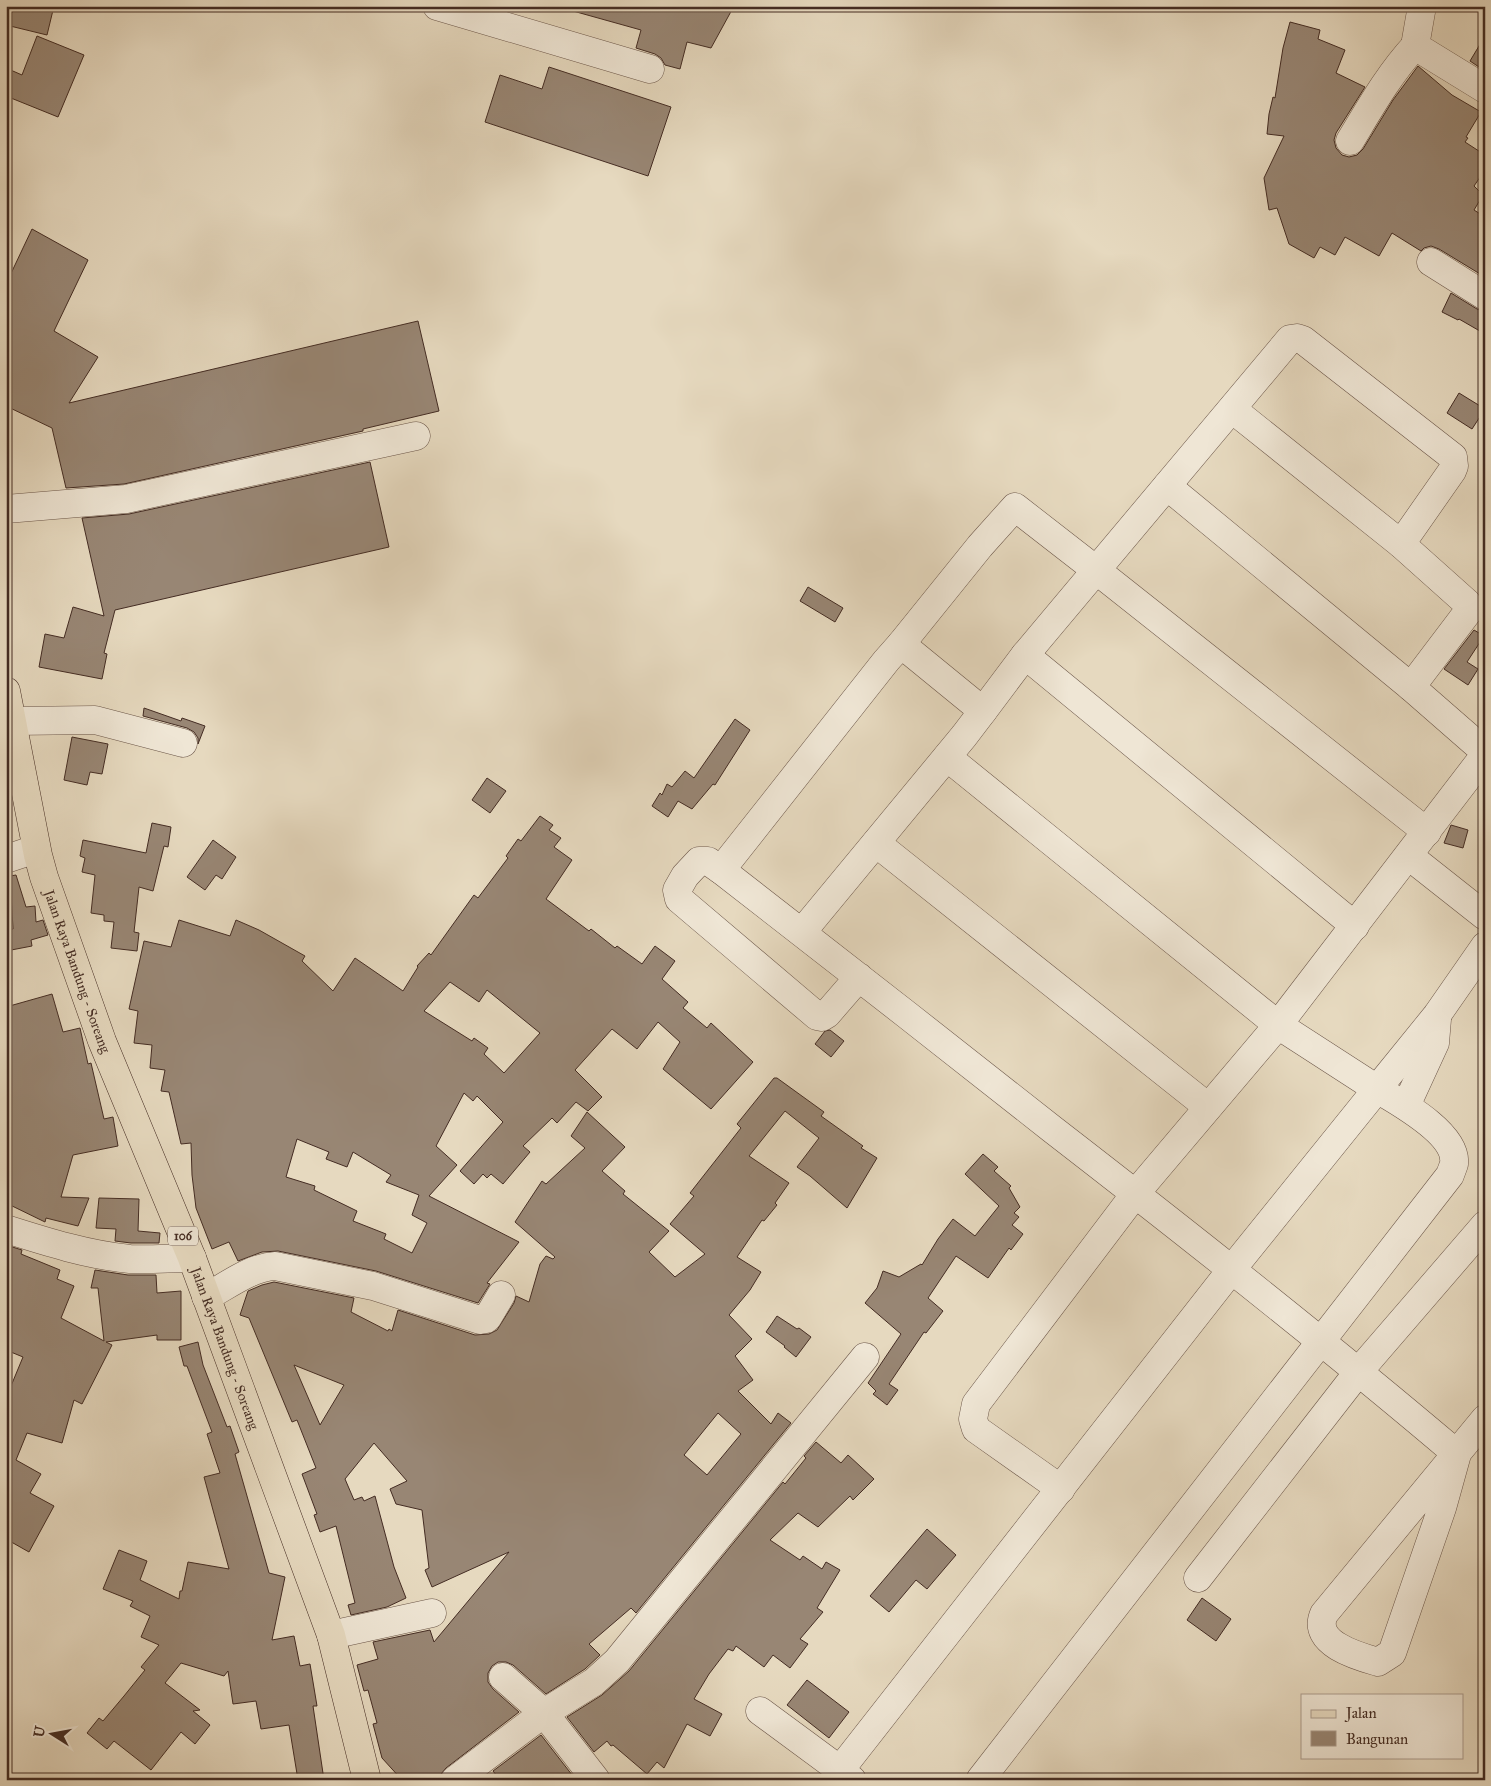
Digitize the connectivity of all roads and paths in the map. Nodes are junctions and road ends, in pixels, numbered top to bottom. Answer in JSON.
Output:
{"nodes":[{"id":1,"x":437,"y":6,"type":"edge"},
{"id":2,"x":1422,"y":6,"type":"edge"},
{"id":3,"x":511,"y":17,"type":"edge"},
{"id":4,"x":1415,"y":46,"type":"junction"},
{"id":5,"x":650,"y":69,"type":"dead end"},
{"id":6,"x":1485,"y":90,"type":"edge"},
{"id":7,"x":1350,"y":141,"type":"dead end"},
{"id":8,"x":1431,"y":262,"type":"dead end"},
{"id":9,"x":1485,"y":296,"type":"edge"},
{"id":10,"x":1232,"y":409,"type":"junction"},
{"id":11,"x":416,"y":436,"type":"dead end"},
{"id":12,"x":1167,"y":486,"type":"junction"},
{"id":13,"x":6,"y":509,"type":"edge"},
{"id":14,"x":1400,"y":544,"type":"junction"},
{"id":15,"x":1096,"y":570,"type":"junction"},
{"id":16,"x":901,"y":644,"type":"junction"},
{"id":17,"x":1025,"y":655,"type":"junction"},
{"id":18,"x":1410,"y":687,"type":"junction"},
{"id":19,"x":6,"y":691,"type":"edge"},
{"id":20,"x":983,"y":711,"type":"junction"},
{"id":21,"x":13,"y":721,"type":"junction"},
{"id":22,"x":183,"y":743,"type":"dead end"},
{"id":23,"x":947,"y":757,"type":"junction"},
{"id":24,"x":1427,"y":832,"type":"junction"},
{"id":25,"x":876,"y":843,"type":"junction"},
{"id":26,"x":36,"y":849,"type":"junction"},
{"id":27,"x":1408,"y":856,"type":"junction"},
{"id":28,"x":6,"y":859,"type":"edge"},
{"id":29,"x":721,"y":870,"type":"junction"},
{"id":30,"x":1485,"y":916,"type":"edge"},
{"id":31,"x":1355,"y":926,"type":"junction"},
{"id":32,"x":802,"y":932,"type":"junction"},
{"id":33,"x":1485,"y":946,"type":"edge"},
{"id":34,"x":859,"y":977,"type":"junction"},
{"id":35,"x":1437,"y":1015,"type":"junction"},
{"id":36,"x":1278,"y":1026,"type":"junction"},
{"id":37,"x":1377,"y":1089,"type":"junction"},
{"id":38,"x":1406,"y":1106,"type":"junction"},
{"id":39,"x":1208,"y":1107,"type":"junction"},
{"id":40,"x":1135,"y":1194,"type":"junction"},
{"id":41,"x":1485,"y":1225,"type":"edge"},
{"id":42,"x":6,"y":1229,"type":"edge"},
{"id":43,"x":192,"y":1258,"type":"junction"},
{"id":44,"x":1232,"y":1270,"type":"junction"},
{"id":45,"x":501,"y":1295,"type":"dead end"},
{"id":46,"x":206,"y":1297,"type":"junction"},
{"id":47,"x":1322,"y":1341,"type":"junction"},
{"id":48,"x":864,"y":1357,"type":"dead end"},
{"id":49,"x":1359,"y":1372,"type":"junction"},
{"id":50,"x":1485,"y":1419,"type":"edge"},
{"id":51,"x":1457,"y":1454,"type":"junction"},
{"id":52,"x":1062,"y":1489,"type":"junction"},
{"id":53,"x":1198,"y":1578,"type":"dead end"},
{"id":54,"x":432,"y":1614,"type":"dead end"},
{"id":55,"x":331,"y":1635,"type":"junction"},
{"id":56,"x":503,"y":1677,"type":"dead end"},
{"id":57,"x":760,"y":1711,"type":"dead end"},
{"id":58,"x":544,"y":1713,"type":"junction"},
{"id":59,"x":846,"y":1775,"type":"edge"},
{"id":60,"x":367,"y":1780,"type":"edge"},
{"id":61,"x":455,"y":1780,"type":"edge"},
{"id":62,"x":596,"y":1780,"type":"edge"},
{"id":63,"x":980,"y":1780,"type":"edge"}],
"edges":[{"from":1,"to":3,"type":"street"},
{"from":2,"to":4,"type":"street"},
{"from":3,"to":5,"type":"street"},
{"from":4,"to":6,"type":"street"},
{"from":4,"to":7,"type":"street"},
{"from":8,"to":9,"type":"street"},
{"from":10,"to":12,"type":"street"},
{"from":10,"to":14,"type":"street"},
{"from":10,"to":14,"type":"street"},
{"from":11,"to":13,"type":"street"},
{"from":12,"to":15,"type":"street"},
{"from":12,"to":18,"type":"street"},
{"from":14,"to":18,"type":"street"},
{"from":15,"to":16,"type":"street"},
{"from":15,"to":17,"type":"street"},
{"from":15,"to":24,"type":"street"},
{"from":16,"to":20,"type":"street"},
{"from":16,"to":29,"type":"street"},
{"from":17,"to":20,"type":"street"},
{"from":17,"to":31,"type":"street"},
{"from":18,"to":24,"type":"street"},
{"from":19,"to":21,"type":"main road","name":"Jalan Raya Bandung - Soreang","number":"106"},
{"from":20,"to":23,"type":"street"},
{"from":21,"to":22,"type":"street"},
{"from":21,"to":26,"type":"main road","name":"Jalan Raya Bandung - Soreang","number":"106"},
{"from":23,"to":25,"type":"street"},
{"from":23,"to":36,"type":"street"},
{"from":24,"to":27,"type":"street"},
{"from":25,"to":32,"type":"street"},
{"from":25,"to":39,"type":"street"},
{"from":26,"to":28,"type":"street"},
{"from":26,"to":43,"type":"main road","name":"Jalan Raya Bandung - Soreang","number":"106"},
{"from":27,"to":30,"type":"street"},
{"from":27,"to":31,"type":"street"},
{"from":29,"to":32,"type":"street"},
{"from":29,"to":34,"type":"street"},
{"from":31,"to":36,"type":"street"},
{"from":32,"to":34,"type":"street"},
{"from":33,"to":35,"type":"street"},
{"from":34,"to":40,"type":"street"},
{"from":35,"to":37,"type":"street"},
{"from":35,"to":38,"type":"street"},
{"from":36,"to":37,"type":"street"},
{"from":36,"to":39,"type":"street"},
{"from":37,"to":38,"type":"street"},
{"from":37,"to":44,"type":"street"},
{"from":38,"to":47,"type":"street"},
{"from":39,"to":40,"type":"street"},
{"from":40,"to":44,"type":"street"},
{"from":40,"to":52,"type":"street"},
{"from":41,"to":49,"type":"street"},
{"from":42,"to":43,"type":"street"},
{"from":43,"to":46,"type":"main road","name":"Jalan Raya Bandung - Soreang","number":"106"},
{"from":44,"to":47,"type":"street"},
{"from":44,"to":52,"type":"street"},
{"from":45,"to":46,"type":"street"},
{"from":46,"to":55,"type":"main road","name":"Jalan Raya Bandung - Soreang","number":"106"},
{"from":47,"to":49,"type":"street"},
{"from":47,"to":63,"type":"street"},
{"from":48,"to":58,"type":"street"},
{"from":49,"to":51,"type":"street"},
{"from":49,"to":53,"type":"street"},
{"from":50,"to":51,"type":"street"},
{"from":51,"to":51,"type":"street"},
{"from":52,"to":59,"type":"street"},
{"from":54,"to":55,"type":"street"},
{"from":55,"to":60,"type":"main road","name":"Jalan Raya Bandung - Soreang","number":"106"},
{"from":56,"to":58,"type":"street"},
{"from":57,"to":59,"type":"street"},
{"from":58,"to":61,"type":"street"},
{"from":58,"to":62,"type":"street"}]}
